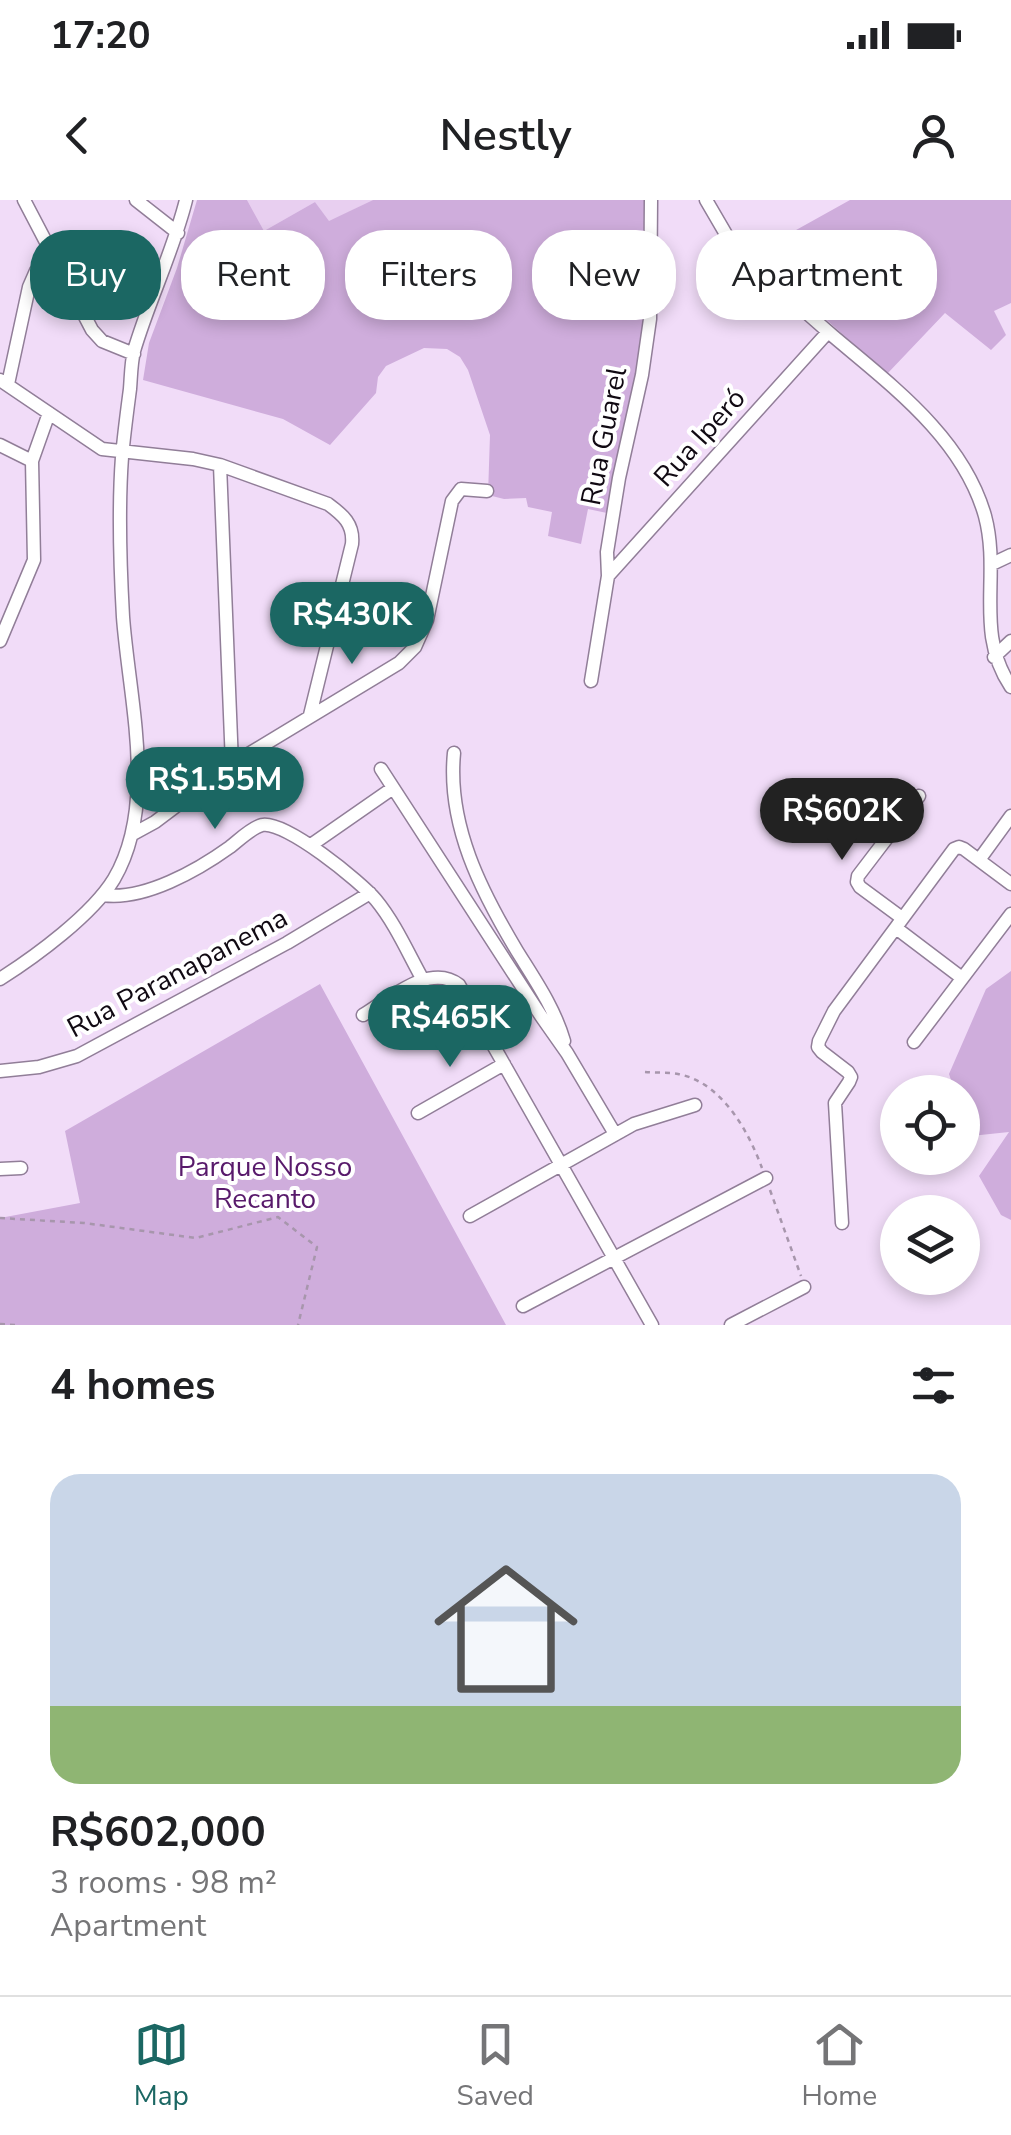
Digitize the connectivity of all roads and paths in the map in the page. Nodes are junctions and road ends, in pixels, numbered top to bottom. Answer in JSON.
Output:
{"nodes":[{"id":1,"x":24,"y":200,"type":"edge"},
{"id":2,"x":136,"y":200,"type":"edge"},
{"id":3,"x":186,"y":200,"type":"edge"},
{"id":4,"x":651,"y":200,"type":"edge"},
{"id":5,"x":706,"y":200,"type":"edge"},
{"id":6,"x":38,"y":230,"type":"edge"},
{"id":7,"x":178,"y":233,"type":"junction"},
{"id":8,"x":30,"y":285,"type":"edge"},
{"id":9,"x":86,"y":320,"type":"edge"},
{"id":10,"x":828,"y":332,"type":"junction"},
{"id":11,"x":134,"y":354,"type":"junction"},
{"id":12,"x":4,"y":382,"type":"edge"},
{"id":13,"x":50,"y":413,"type":"junction"},
{"id":14,"x":0,"y":445,"type":"edge"},
{"id":15,"x":122,"y":452,"type":"junction"},
{"id":16,"x":32,"y":461,"type":"junction"},
{"id":17,"x":220,"y":465,"type":"junction"},
{"id":18,"x":488,"y":491,"type":"dead end"},
{"id":19,"x":1011,"y":555,"type":"edge"},
{"id":20,"x":992,"y":564,"type":"junction"},
{"id":21,"x":608,"y":576,"type":"junction"},
{"id":22,"x":0,"y":641,"type":"edge"},
{"id":23,"x":1011,"y":642,"type":"edge"},
{"id":24,"x":994,"y":657,"type":"junction"},
{"id":25,"x":591,"y":681,"type":"dead end"},
{"id":26,"x":1011,"y":687,"type":"edge"},
{"id":27,"x":310,"y":715,"type":"junction"},
{"id":28,"x":454,"y":753,"type":"dead end"},
{"id":29,"x":232,"y":764,"type":"junction"},
{"id":30,"x":382,"y":769,"type":"dead end"},
{"id":31,"x":393,"y":788,"type":"junction"},
{"id":32,"x":919,"y":796,"type":"dead end"},
{"id":33,"x":1011,"y":816,"type":"edge"},
{"id":34,"x":132,"y":834,"type":"junction"},
{"id":35,"x":310,"y":845,"type":"junction"},
{"id":36,"x":978,"y":860,"type":"junction"},
{"id":37,"x":1011,"y":884,"type":"edge"},
{"id":38,"x":370,"y":894,"type":"junction"},
{"id":39,"x":103,"y":895,"type":"junction"},
{"id":40,"x":1011,"y":914,"type":"edge"},
{"id":41,"x":899,"y":923,"type":"junction"},
{"id":42,"x":962,"y":978,"type":"junction"},
{"id":43,"x":0,"y":979,"type":"edge"},
{"id":44,"x":423,"y":980,"type":"junction"},
{"id":45,"x":362,"y":1015,"type":"dead end"},
{"id":46,"x":914,"y":1042,"type":"dead end"},
{"id":47,"x":567,"y":1053,"type":"junction"},
{"id":48,"x":504,"y":1064,"type":"junction"},
{"id":49,"x":0,"y":1071,"type":"edge"},
{"id":50,"x":646,"y":1072,"type":"dead end"},
{"id":51,"x":695,"y":1104,"type":"dead end"},
{"id":52,"x":418,"y":1113,"type":"dead end"},
{"id":53,"x":614,"y":1134,"type":"junction"},
{"id":54,"x":560,"y":1164,"type":"junction"},
{"id":55,"x":21,"y":1168,"type":"dead end"},
{"id":56,"x":0,"y":1169,"type":"edge"},
{"id":57,"x":766,"y":1178,"type":"junction"},
{"id":58,"x":470,"y":1216,"type":"dead end"},
{"id":59,"x":0,"y":1218,"type":"edge"},
{"id":60,"x":842,"y":1223,"type":"dead end"},
{"id":61,"x":614,"y":1259,"type":"junction"},
{"id":62,"x":804,"y":1287,"type":"joint"},
{"id":63,"x":522,"y":1306,"type":"dead end"},
{"id":64,"x":0,"y":1324,"type":"edge"},
{"id":65,"x":16,"y":1325,"type":"edge"},
{"id":66,"x":298,"y":1325,"type":"edge"},
{"id":67,"x":652,"y":1325,"type":"edge"},
{"id":68,"x":731,"y":1325,"type":"edge"}],
"edges":[{"from":1,"to":6,"type":"street"},
{"from":2,"to":7,"type":"street"},
{"from":3,"to":7,"type":"street"},
{"from":4,"to":21,"type":"street","name":"Rua Guarel"},
{"from":5,"to":10,"type":"street"},
{"from":7,"to":11,"type":"street"},
{"from":8,"to":12,"type":"street"},
{"from":9,"to":11,"type":"street"},
{"from":10,"to":20,"type":"street"},
{"from":10,"to":21,"type":"street","name":"Rua Iperó"},
{"from":11,"to":15,"type":"street"},
{"from":12,"to":13,"type":"street"},
{"from":13,"to":15,"type":"street"},
{"from":13,"to":16,"type":"street"},
{"from":14,"to":16,"type":"street"},
{"from":15,"to":17,"type":"street"},
{"from":15,"to":34,"type":"street"},
{"from":16,"to":22,"type":"street"},
{"from":17,"to":27,"type":"street"},
{"from":17,"to":29,"type":"street"},
{"from":18,"to":27,"type":"street"},
{"from":19,"to":20,"type":"street"},
{"from":20,"to":24,"type":"street"},
{"from":21,"to":25,"type":"street","name":"Rua Guarel"},
{"from":23,"to":24,"type":"street"},
{"from":24,"to":26,"type":"street"},
{"from":27,"to":29,"type":"street"},
{"from":28,"to":47,"type":"street"},
{"from":29,"to":34,"type":"street"},
{"from":30,"to":31,"type":"street"},
{"from":31,"to":35,"type":"street"},
{"from":31,"to":47,"type":"street"},
{"from":32,"to":41,"type":"street"},
{"from":33,"to":36,"type":"street"},
{"from":34,"to":39,"type":"street"},
{"from":35,"to":38,"type":"street"},
{"from":35,"to":39,"type":"street"},
{"from":36,"to":37,"type":"street"},
{"from":36,"to":41,"type":"street"},
{"from":38,"to":44,"type":"street"},
{"from":38,"to":49,"type":"street","name":"Rua Paranapanema"},
{"from":39,"to":43,"type":"street"},
{"from":40,"to":42,"type":"street"},
{"from":41,"to":42,"type":"street"},
{"from":41,"to":60,"type":"street"},
{"from":42,"to":46,"type":"street"},
{"from":44,"to":45,"type":"street"},
{"from":44,"to":48,"type":"street"},
{"from":47,"to":53,"type":"street"},
{"from":48,"to":52,"type":"street"},
{"from":48,"to":54,"type":"street"},
{"from":50,"to":57,"type":"path"},
{"from":51,"to":53,"type":"street"},
{"from":53,"to":54,"type":"street"},
{"from":54,"to":58,"type":"street"},
{"from":54,"to":61,"type":"street"},
{"from":55,"to":56,"type":"street"},
{"from":57,"to":61,"type":"street"},
{"from":57,"to":62,"type":"path"},
{"from":59,"to":66,"type":"path"},
{"from":61,"to":63,"type":"street"},
{"from":61,"to":67,"type":"street"},
{"from":62,"to":68,"type":"street"},
{"from":64,"to":65,"type":"path"}]}
